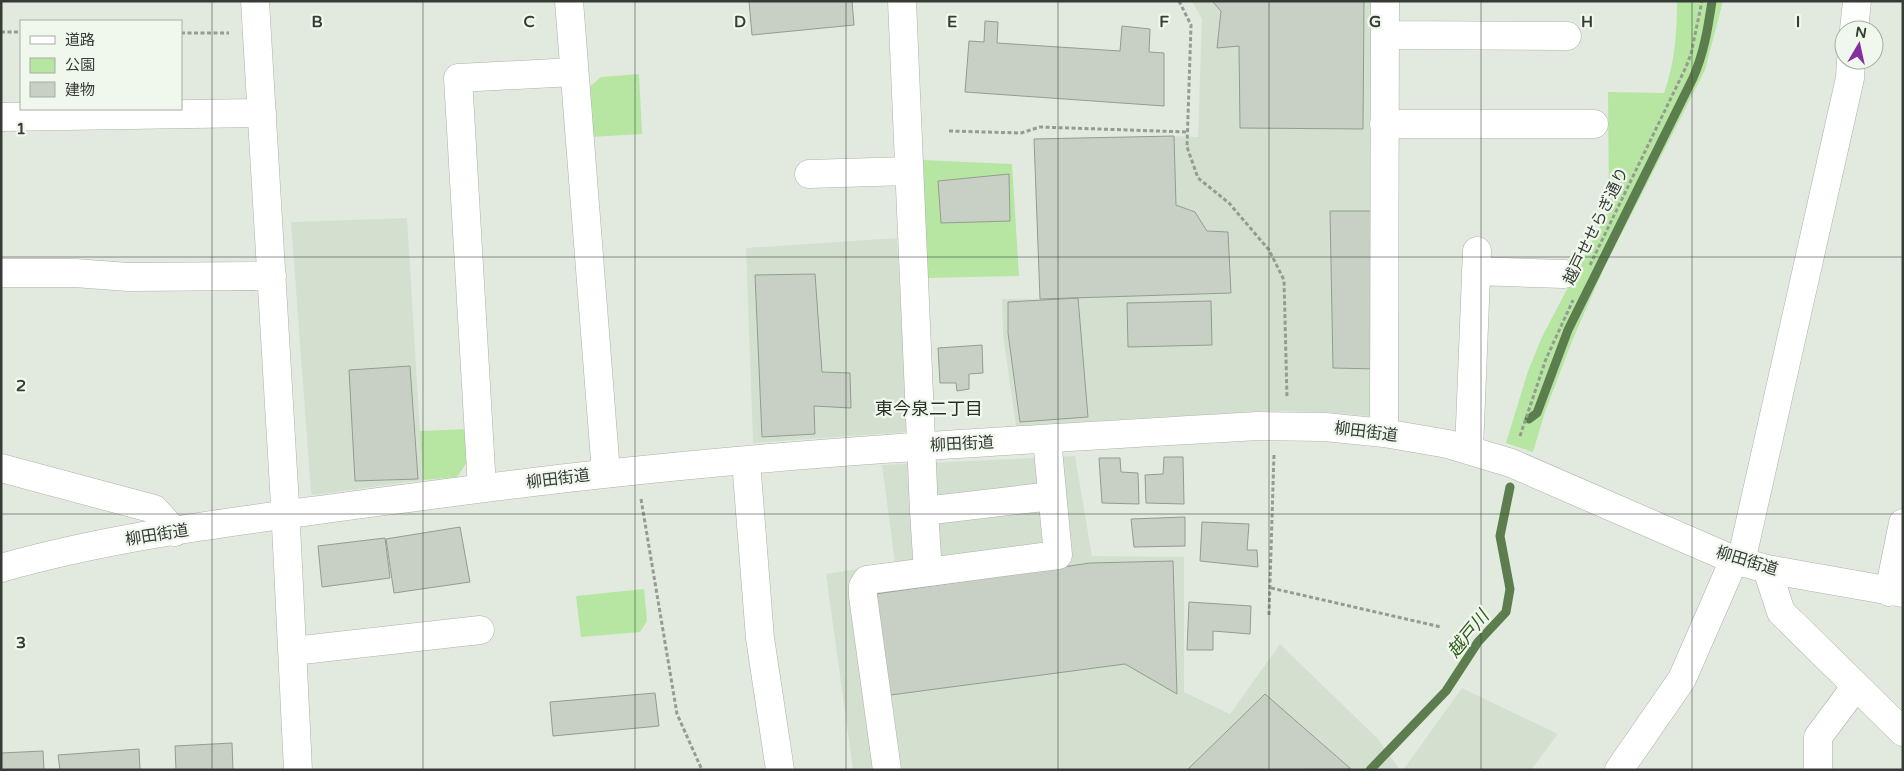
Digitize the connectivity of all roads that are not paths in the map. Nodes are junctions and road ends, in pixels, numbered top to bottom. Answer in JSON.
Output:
{"nodes":[{"id":1,"x":255,"y":1,"type":"edge"},
{"id":2,"x":569,"y":1,"type":"edge"},
{"id":3,"x":902,"y":1,"type":"edge"},
{"id":4,"x":1384,"y":1,"type":"edge"},
{"id":5,"x":1857,"y":1,"type":"edge"},
{"id":6,"x":1855,"y":20,"type":"edge"},
{"id":7,"x":1385,"y":35,"type":"junction"},
{"id":8,"x":1567,"y":36,"type":"dead end"},
{"id":9,"x":1851,"y":70,"type":"edge"},
{"id":10,"x":574,"y":72,"type":"junction"},
{"id":11,"x":262,"y":114,"type":"junction"},
{"id":12,"x":1,"y":117,"type":"edge"},
{"id":13,"x":1384,"y":124,"type":"junction"},
{"id":14,"x":1594,"y":124,"type":"dead end"},
{"id":15,"x":908,"y":171,"type":"junction"},
{"id":16,"x":809,"y":174,"type":"dead end"},
{"id":17,"x":1,"y":273,"type":"edge"},
{"id":18,"x":272,"y":276,"type":"junction"},
{"id":19,"x":1576,"y":280,"type":"road end"},
{"id":20,"x":1384,"y":433,"type":"junction"},
{"id":21,"x":1047,"y":439,"type":"junction"},
{"id":22,"x":921,"y":446,"type":"junction"},
{"id":23,"x":1469,"y":450,"type":"junction"},
{"id":24,"x":746,"y":461,"type":"junction"},
{"id":25,"x":1,"y":468,"type":"edge"},
{"id":26,"x":606,"y":473,"type":"junction"},
{"id":27,"x":482,"y":488,"type":"junction"},
{"id":28,"x":1052,"y":496,"type":"junction"},
{"id":29,"x":924,"y":511,"type":"junction"},
{"id":30,"x":286,"y":515,"type":"junction"},
{"id":31,"x":1903,"y":523,"type":"edge"},
{"id":32,"x":175,"y":532,"type":"junction"},
{"id":33,"x":1737,"y":561,"type":"junction"},
{"id":34,"x":1,"y":568,"type":"edge"},
{"id":35,"x":1768,"y":569,"type":"junction"},
{"id":36,"x":928,"y":572,"type":"junction"},
{"id":37,"x":1896,"y":593,"type":"edge"},
{"id":38,"x":480,"y":630,"type":"dead end"},
{"id":39,"x":293,"y":651,"type":"junction"},
{"id":40,"x":1856,"y":686,"type":"junction"},
{"id":41,"x":1903,"y":732,"type":"edge"},
{"id":42,"x":298,"y":770,"type":"edge"},
{"id":43,"x":780,"y":770,"type":"edge"},
{"id":44,"x":887,"y":770,"type":"edge"},
{"id":45,"x":1619,"y":770,"type":"edge"},
{"id":46,"x":1818,"y":770,"type":"edge"}],
"edges":[{"from":1,"to":11,"type":"street"},
{"from":2,"to":10,"type":"street"},
{"from":3,"to":15,"type":"street"},
{"from":4,"to":7,"type":"street"},
{"from":5,"to":6,"type":"street"},
{"from":7,"to":8,"type":"street"},
{"from":7,"to":13,"type":"street"},
{"from":9,"to":33,"type":"street"},
{"from":10,"to":26,"type":"street"},
{"from":10,"to":27,"type":"street"},
{"from":11,"to":12,"type":"street"},
{"from":11,"to":18,"type":"street"},
{"from":13,"to":14,"type":"street"},
{"from":13,"to":20,"type":"street"},
{"from":15,"to":16,"type":"street"},
{"from":15,"to":22,"type":"street"},
{"from":17,"to":18,"type":"street"},
{"from":18,"to":30,"type":"street"},
{"from":19,"to":23,"type":"street"},
{"from":20,"to":21,"type":"street","name":"柳田街道"},
{"from":20,"to":23,"type":"street","name":"柳田街道"},
{"from":21,"to":22,"type":"street","name":"柳田街道"},
{"from":21,"to":28,"type":"street"},
{"from":22,"to":24,"type":"street","name":"柳田街道"},
{"from":22,"to":29,"type":"street"},
{"from":23,"to":33,"type":"street","name":"柳田街道"},
{"from":24,"to":26,"type":"street","name":"柳田街道"},
{"from":24,"to":43,"type":"street"},
{"from":25,"to":32,"type":"street"},
{"from":26,"to":27,"type":"street","name":"柳田街道"},
{"from":27,"to":30,"type":"street","name":"柳田街道"},
{"from":28,"to":29,"type":"street"},
{"from":28,"to":36,"type":"street"},
{"from":29,"to":36,"type":"street"},
{"from":30,"to":32,"type":"street","name":"柳田街道"},
{"from":30,"to":39,"type":"street"},
{"from":31,"to":37,"type":"street"},
{"from":32,"to":34,"type":"street","name":"柳田街道"},
{"from":33,"to":35,"type":"street","name":"柳田街道"},
{"from":33,"to":45,"type":"street"},
{"from":35,"to":37,"type":"street","name":"柳田街道"},
{"from":35,"to":40,"type":"street"},
{"from":36,"to":44,"type":"street"},
{"from":38,"to":39,"type":"street"},
{"from":39,"to":42,"type":"street"},
{"from":40,"to":41,"type":"street"},
{"from":40,"to":46,"type":"street"}]}
